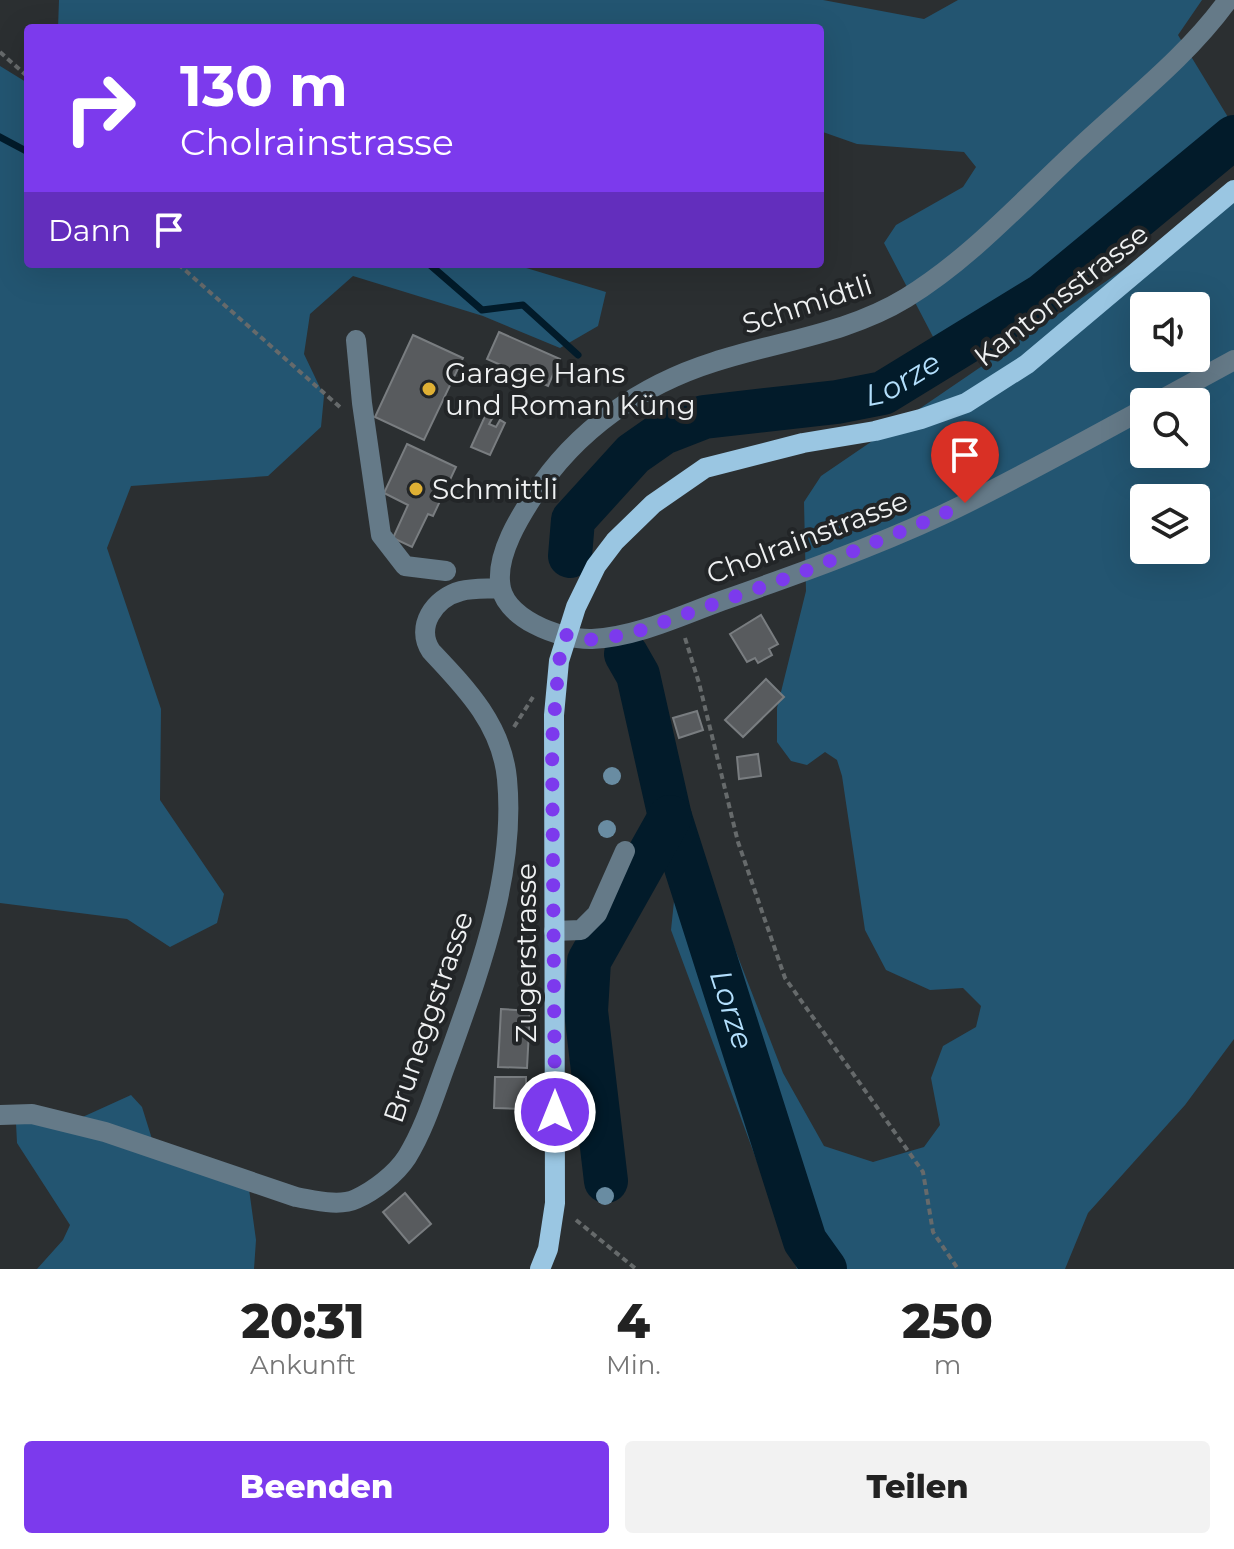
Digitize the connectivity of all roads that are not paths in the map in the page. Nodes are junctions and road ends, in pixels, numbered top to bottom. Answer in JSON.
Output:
{"nodes":[{"id":1,"x":1223,"y":7,"type":"edge"},
{"id":2,"x":1234,"y":190,"type":"edge"},
{"id":3,"x":356,"y":340,"type":"dead end"},
{"id":4,"x":1234,"y":360,"type":"edge"},
{"id":5,"x":1183,"y":388,"type":"edge"},
{"id":6,"x":1130,"y":416,"type":"edge"},
{"id":7,"x":446,"y":571,"type":"dead end"},
{"id":8,"x":501,"y":588,"type":"junction"},
{"id":9,"x":566,"y":635,"type":"junction"},
{"id":10,"x":625,"y":851,"type":"dead end"},
{"id":11,"x":554,"y":931,"type":"junction"},
{"id":12,"x":0,"y":1115,"type":"edge"},
{"id":13,"x":540,"y":1269,"type":"edge"}],
"edges":[{"from":1,"to":8,"type":"street","name":"Schmidtli"},
{"from":2,"to":9,"type":"main road","name":"Kantonsstrasse"},
{"from":3,"to":7,"type":"street"},
{"from":4,"to":5,"type":"street"},
{"from":6,"to":9,"type":"street","name":"Cholrainstrasse"},
{"from":8,"to":9,"type":"street"},
{"from":8,"to":12,"type":"street","name":"Bruneggstrasse"},
{"from":9,"to":11,"type":"main road","name":"Zugerstrasse"},
{"from":10,"to":11,"type":"street"},
{"from":11,"to":13,"type":"main road","name":"Zugerstrasse"}]}
